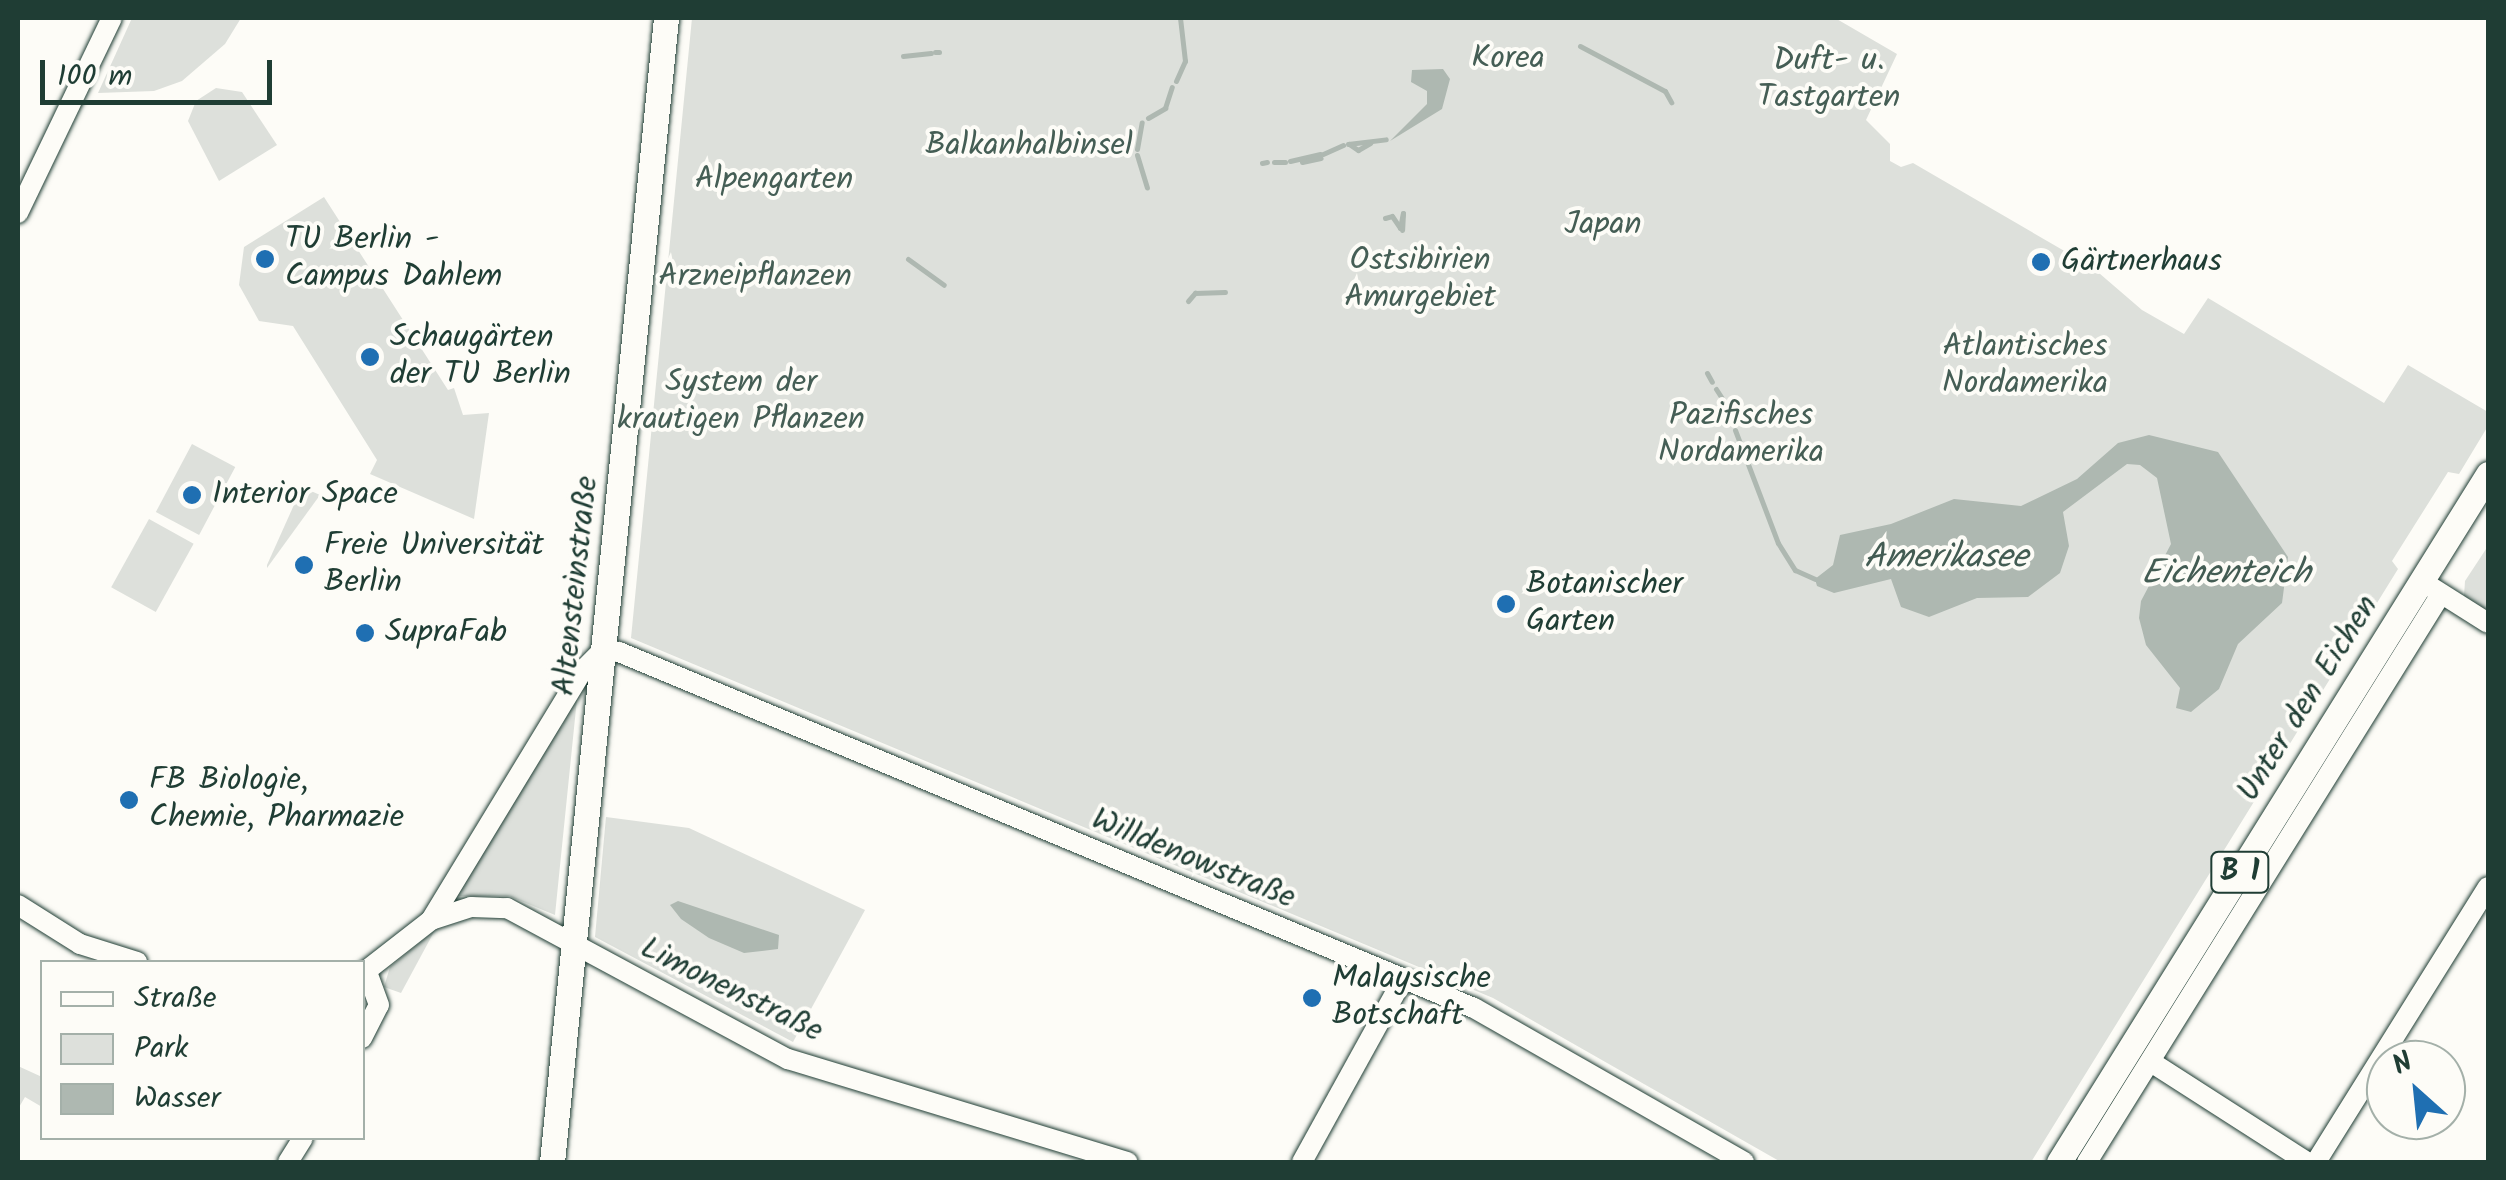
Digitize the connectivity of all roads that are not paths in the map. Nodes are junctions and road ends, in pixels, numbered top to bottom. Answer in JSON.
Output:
{"nodes":[{"id":1,"x":112,"y":18,"type":"edge"},
{"id":2,"x":666,"y":18,"type":"edge"},
{"id":3,"x":18,"y":214,"type":"edge"},
{"id":4,"x":2485,"y":487,"type":"edge"},
{"id":5,"x":2431,"y":588,"type":"junction"},
{"id":6,"x":2488,"y":623,"type":"edge"},
{"id":7,"x":602,"y":652,"type":"junction"},
{"id":8,"x":2488,"y":887,"type":"edge"},
{"id":9,"x":18,"y":905,"type":"edge"},
{"id":10,"x":431,"y":920,"type":"junction"},
{"id":11,"x":574,"y":943,"type":"junction"},
{"id":12,"x":132,"y":960,"type":"edge"},
{"id":13,"x":365,"y":973,"type":"edge"},
{"id":14,"x":1404,"y":979,"type":"junction"},
{"id":15,"x":365,"y":1032,"type":"edge"},
{"id":16,"x":2151,"y":1062,"type":"junction"},
{"id":17,"x":302,"y":1140,"type":"edge"},
{"id":18,"x":288,"y":1162,"type":"edge"},
{"id":19,"x":552,"y":1162,"type":"edge"},
{"id":20,"x":1128,"y":1162,"type":"edge"},
{"id":21,"x":1302,"y":1162,"type":"edge"},
{"id":22,"x":1744,"y":1162,"type":"edge"},
{"id":23,"x":2060,"y":1162,"type":"edge"},
{"id":24,"x":2087,"y":1162,"type":"edge"},
{"id":25,"x":2307,"y":1162,"type":"edge"},
{"id":26,"x":2316,"y":1162,"type":"edge"}],
"edges":[{"from":1,"to":3,"type":"street"},
{"from":2,"to":7,"type":"main road","name":"Altensteinstraße"},
{"from":4,"to":5,"type":"main road","name":"Unter den Eichen","number":"B 1"},
{"from":5,"to":6,"type":"street"},
{"from":5,"to":16,"type":"street","name":"Unter den Eichen"},
{"from":5,"to":23,"type":"main road","name":"Unter den Eichen","number":"B 1"},
{"from":7,"to":10,"type":"street"},
{"from":7,"to":11,"type":"main road","name":"Altensteinstraße"},
{"from":7,"to":14,"type":"street","name":"Willdenowstraße"},
{"from":8,"to":26,"type":"street"},
{"from":9,"to":12,"type":"street"},
{"from":10,"to":11,"type":"street","name":"Limonenstraße"},
{"from":10,"to":13,"type":"street"},
{"from":11,"to":19,"type":"main road","name":"Altensteinstraße"},
{"from":11,"to":20,"type":"street","name":"Limonenstraße"},
{"from":13,"to":15,"type":"street"},
{"from":14,"to":21,"type":"street"},
{"from":14,"to":22,"type":"street","name":"Willdenowstraße"},
{"from":16,"to":24,"type":"street","name":"Unter den Eichen"},
{"from":16,"to":25,"type":"street"},
{"from":17,"to":18,"type":"street"}]}
